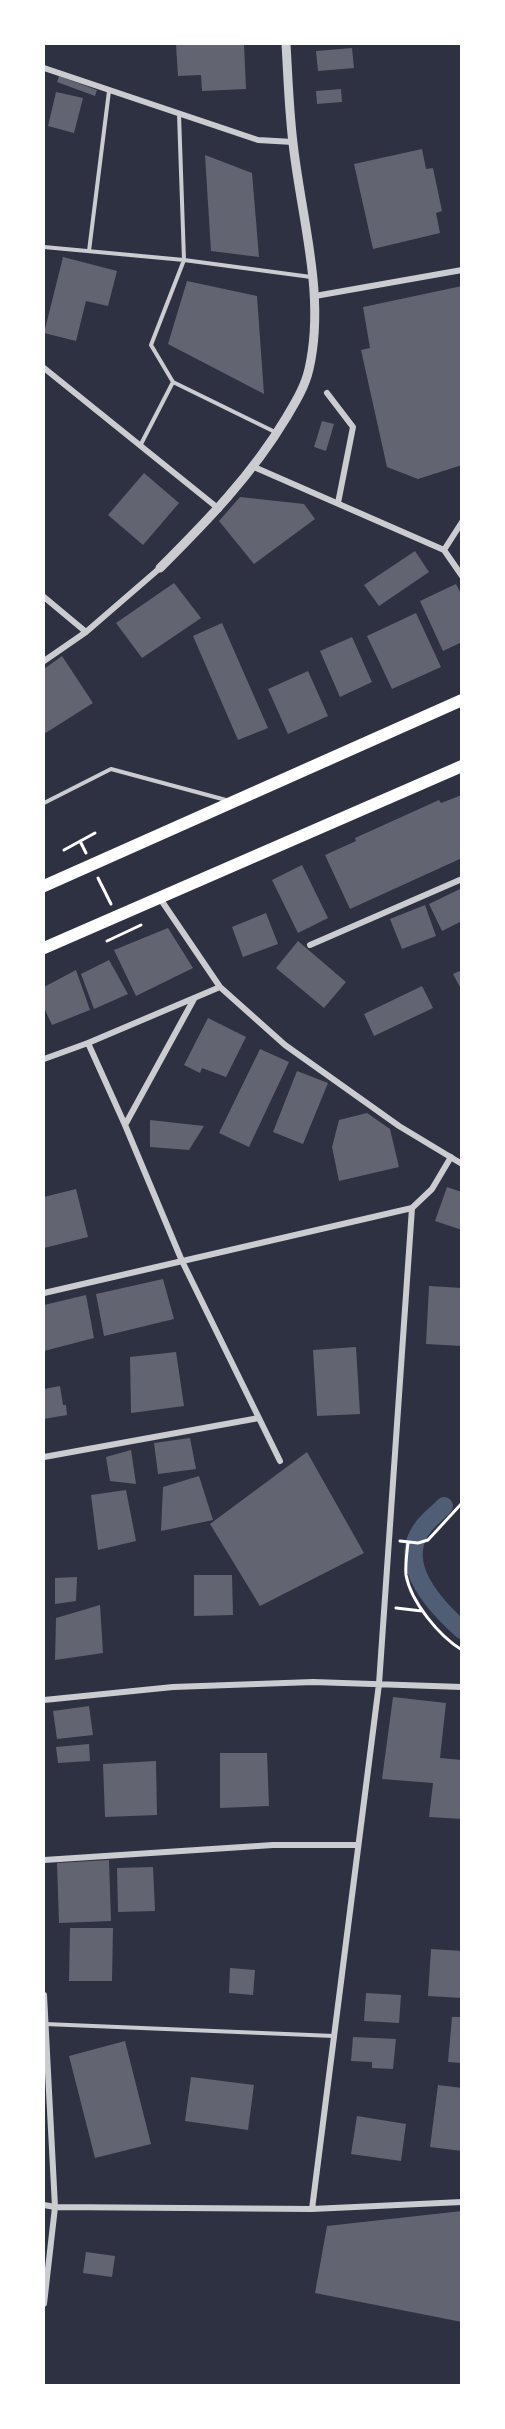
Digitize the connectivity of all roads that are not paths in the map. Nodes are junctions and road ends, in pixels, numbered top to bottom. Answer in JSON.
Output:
{"nodes":[{"id":1,"x":286,"y":44,"type":"edge"},
{"id":2,"x":44,"y":68,"type":"edge"},
{"id":3,"x":110,"y":90,"type":"junction"},
{"id":4,"x":179,"y":114,"type":"junction"},
{"id":5,"x":293,"y":142,"type":"junction"},
{"id":6,"x":44,"y":247,"type":"edge"},
{"id":7,"x":89,"y":251,"type":"junction"},
{"id":8,"x":184,"y":260,"type":"junction"},
{"id":9,"x":462,"y":270,"type":"edge"},
{"id":10,"x":312,"y":277,"type":"junction"},
{"id":11,"x":315,"y":296,"type":"junction"},
{"id":12,"x":44,"y":368,"type":"edge"},
{"id":13,"x":173,"y":382,"type":"junction"},
{"id":14,"x":327,"y":393,"type":"dead end"},
{"id":15,"x":277,"y":433,"type":"junction"},
{"id":16,"x":140,"y":446,"type":"junction"},
{"id":17,"x":254,"y":467,"type":"junction"},
{"id":18,"x":338,"y":503,"type":"junction"},
{"id":19,"x":219,"y":509,"type":"junction"},
{"id":20,"x":462,"y":522,"type":"edge"},
{"id":21,"x":444,"y":550,"type":"junction"},
{"id":22,"x":160,"y":568,"type":"joint"},
{"id":23,"x":462,"y":576,"type":"edge"},
{"id":24,"x":44,"y":597,"type":"edge"},
{"id":25,"x":86,"y":632,"type":"junction"},
{"id":26,"x":44,"y":661,"type":"edge"},
{"id":27,"x":462,"y":700,"type":"edge"},
{"id":28,"x":462,"y":766,"type":"edge"},
{"id":29,"x":234,"y":802,"type":"junction"},
{"id":30,"x":44,"y":803,"type":"edge"},
{"id":31,"x":462,"y":879,"type":"edge"},
{"id":32,"x":44,"y":886,"type":"edge"},
{"id":33,"x":158,"y":896,"type":"junction"},
{"id":34,"x":310,"y":945,"type":"dead end"},
{"id":35,"x":44,"y":948,"type":"edge"},
{"id":36,"x":220,"y":987,"type":"junction"},
{"id":37,"x":194,"y":998,"type":"junction"},
{"id":38,"x":88,"y":1043,"type":"junction"},
{"id":39,"x":44,"y":1059,"type":"edge"},
{"id":40,"x":125,"y":1125,"type":"junction"},
{"id":41,"x":451,"y":1157,"type":"junction"},
{"id":42,"x":462,"y":1164,"type":"edge"},
{"id":43,"x":412,"y":1208,"type":"junction"},
{"id":44,"x":182,"y":1261,"type":"junction"},
{"id":45,"x":44,"y":1293,"type":"edge"},
{"id":46,"x":259,"y":1418,"type":"junction"},
{"id":47,"x":44,"y":1457,"type":"edge"},
{"id":48,"x":280,"y":1461,"type":"dead end"},
{"id":49,"x":379,"y":1684,"type":"junction"},
{"id":50,"x":462,"y":1687,"type":"edge"},
{"id":51,"x":44,"y":1700,"type":"edge"},
{"id":52,"x":358,"y":1845,"type":"junction"},
{"id":53,"x":44,"y":1860,"type":"edge"},
{"id":54,"x":44,"y":1995,"type":"edge"},
{"id":55,"x":45,"y":2024,"type":"junction"},
{"id":56,"x":334,"y":2036,"type":"junction"},
{"id":57,"x":462,"y":2202,"type":"edge"},
{"id":58,"x":44,"y":2205,"type":"edge"},
{"id":59,"x":55,"y":2207,"type":"junction"},
{"id":60,"x":312,"y":2209,"type":"junction"},
{"id":61,"x":44,"y":2304,"type":"edge"}],
"edges":[{"from":1,"to":5,"type":"street"},
{"from":2,"to":3,"type":"street"},
{"from":3,"to":4,"type":"street"},
{"from":3,"to":7,"type":"lane"},
{"from":4,"to":5,"type":"street"},
{"from":4,"to":8,"type":"lane"},
{"from":5,"to":10,"type":"street"},
{"from":6,"to":7,"type":"lane"},
{"from":7,"to":8,"type":"lane"},
{"from":8,"to":10,"type":"lane"},
{"from":8,"to":13,"type":"lane"},
{"from":9,"to":11,"type":"street"},
{"from":10,"to":11,"type":"street"},
{"from":11,"to":15,"type":"street"},
{"from":12,"to":16,"type":"street"},
{"from":13,"to":15,"type":"lane"},
{"from":13,"to":16,"type":"lane"},
{"from":14,"to":18,"type":"street"},
{"from":15,"to":17,"type":"street"},
{"from":16,"to":19,"type":"street"},
{"from":17,"to":18,"type":"street"},
{"from":17,"to":19,"type":"street"},
{"from":18,"to":21,"type":"street"},
{"from":19,"to":22,"type":"street"},
{"from":20,"to":21,"type":"street"},
{"from":21,"to":23,"type":"street"},
{"from":22,"to":25,"type":"street"},
{"from":24,"to":25,"type":"street"},
{"from":25,"to":26,"type":"street"},
{"from":27,"to":29,"type":"highway"},
{"from":28,"to":33,"type":"highway"},
{"from":29,"to":30,"type":"lane"},
{"from":29,"to":32,"type":"highway"},
{"from":31,"to":34,"type":"street"},
{"from":33,"to":35,"type":"highway"},
{"from":33,"to":36,"type":"street"},
{"from":36,"to":37,"type":"street"},
{"from":36,"to":41,"type":"street"},
{"from":37,"to":38,"type":"street"},
{"from":37,"to":40,"type":"street"},
{"from":38,"to":39,"type":"street"},
{"from":38,"to":40,"type":"street"},
{"from":40,"to":44,"type":"street"},
{"from":41,"to":42,"type":"street"},
{"from":41,"to":43,"type":"street"},
{"from":43,"to":44,"type":"street"},
{"from":43,"to":49,"type":"street"},
{"from":44,"to":45,"type":"street"},
{"from":44,"to":46,"type":"street"},
{"from":46,"to":47,"type":"street"},
{"from":46,"to":48,"type":"street"},
{"from":49,"to":50,"type":"street"},
{"from":49,"to":51,"type":"street"},
{"from":49,"to":52,"type":"street"},
{"from":52,"to":53,"type":"street"},
{"from":52,"to":56,"type":"street"},
{"from":54,"to":55,"type":"street"},
{"from":55,"to":56,"type":"lane"},
{"from":55,"to":59,"type":"street"},
{"from":56,"to":60,"type":"street"},
{"from":57,"to":60,"type":"street"},
{"from":58,"to":59,"type":"street"},
{"from":59,"to":60,"type":"street"},
{"from":59,"to":61,"type":"street"}]}
